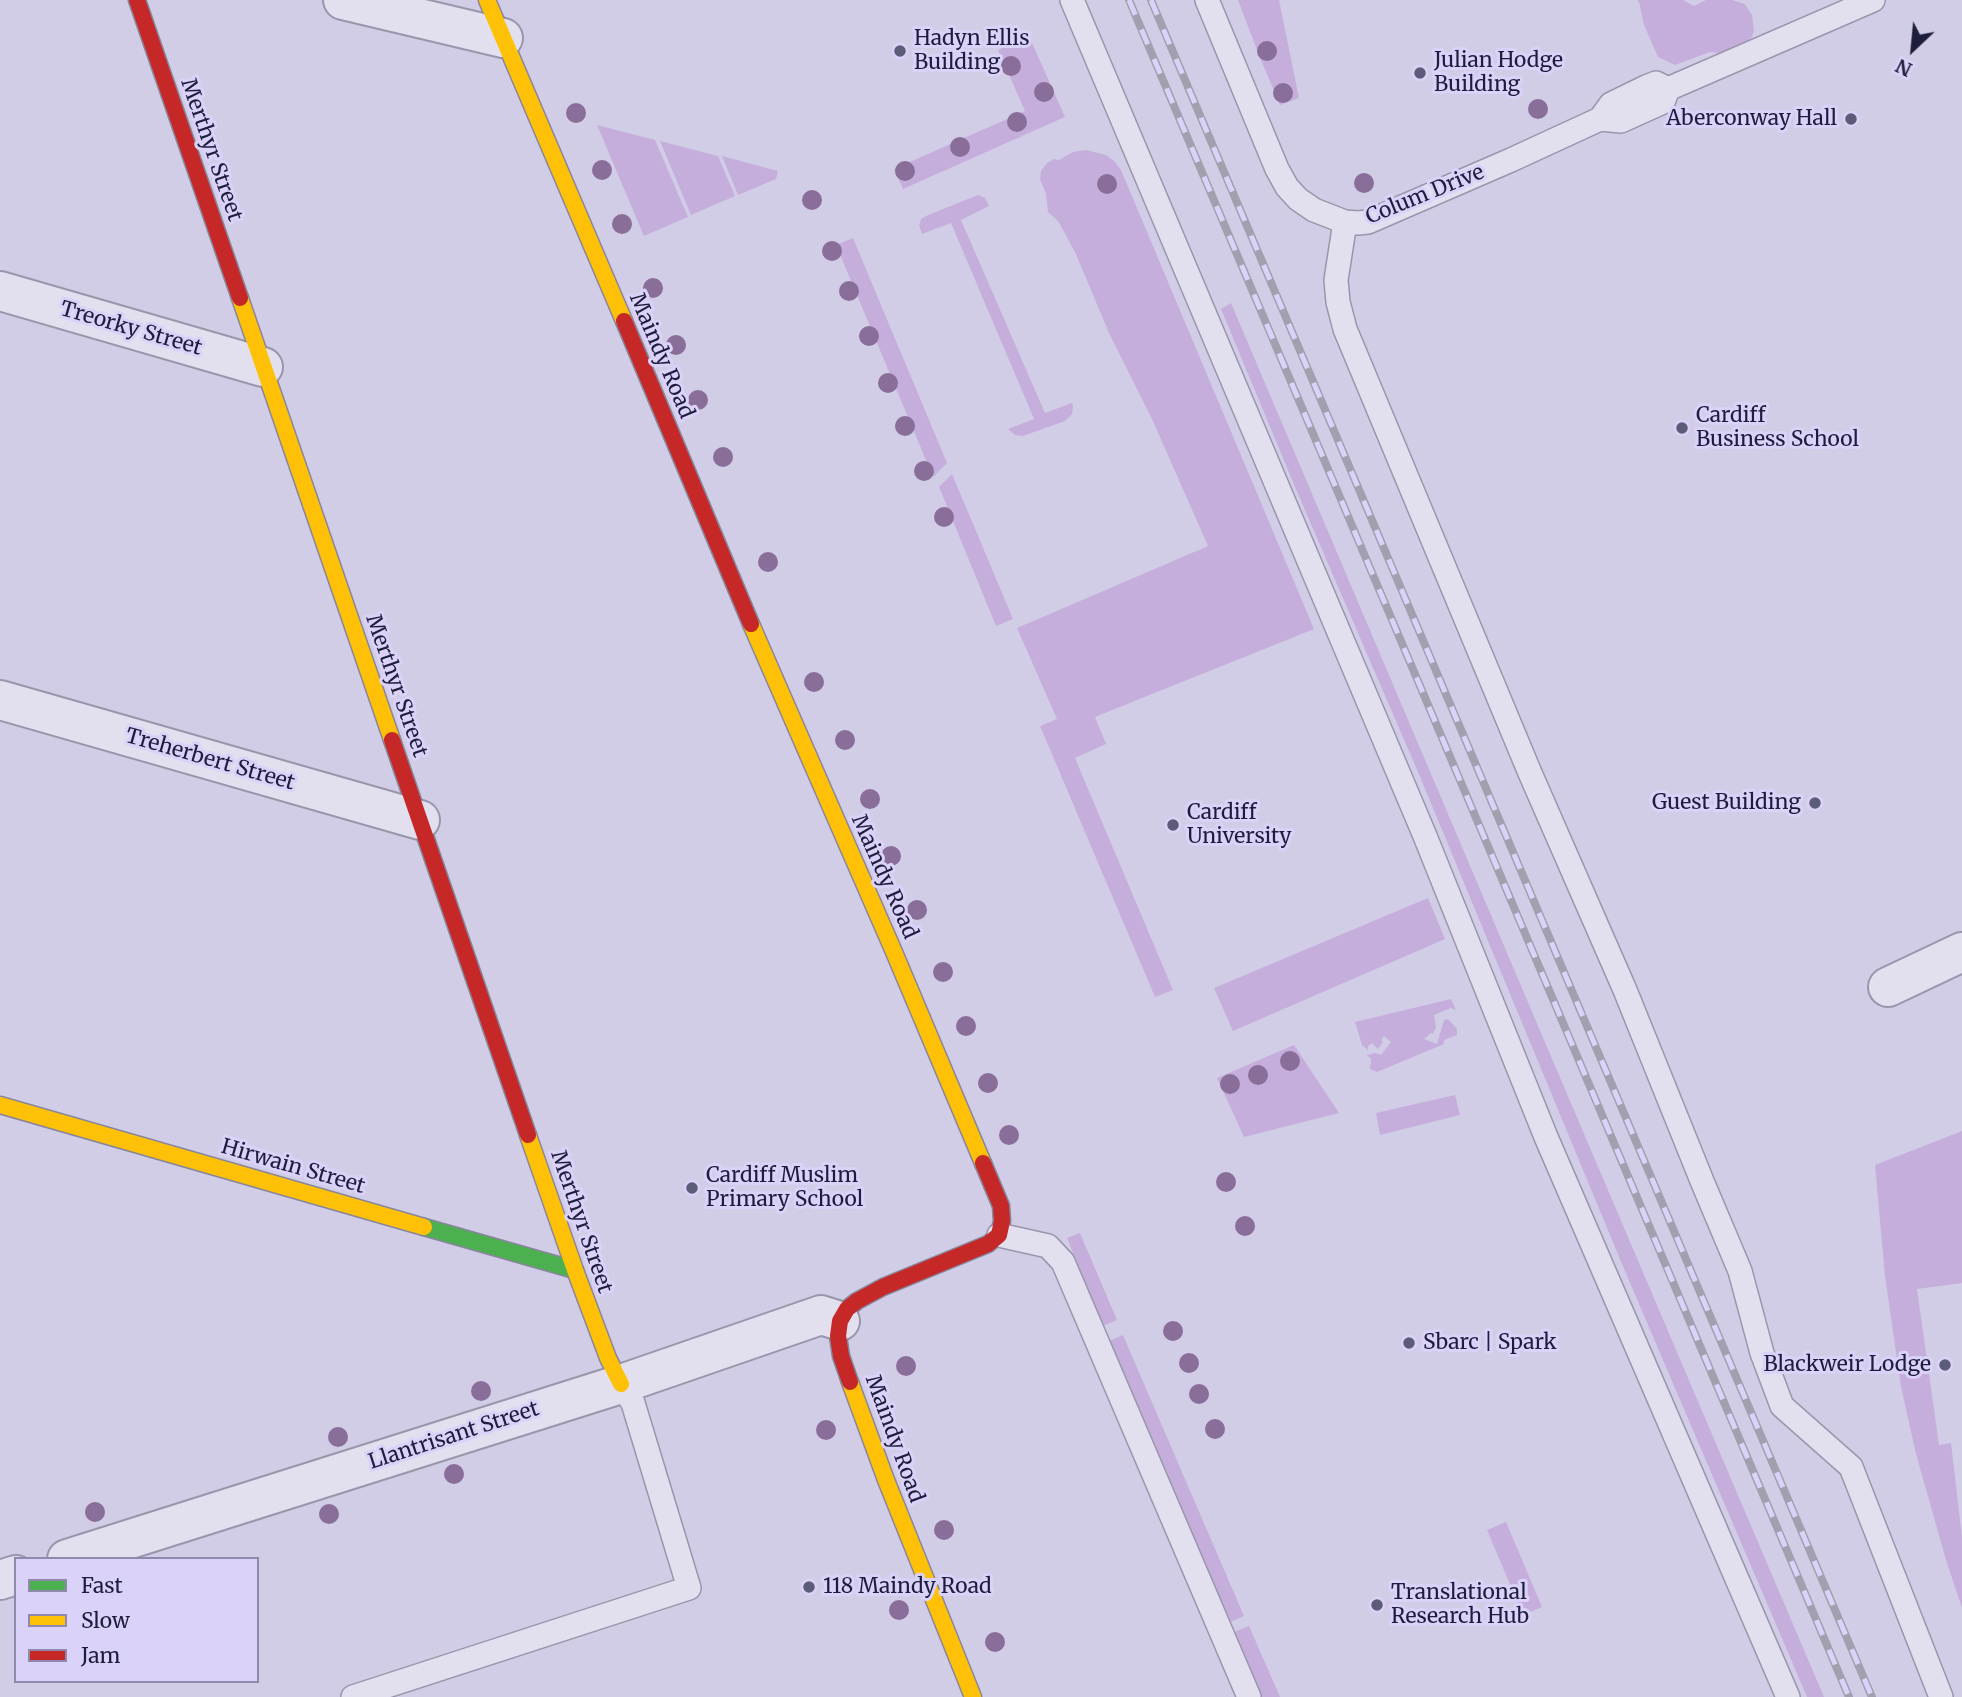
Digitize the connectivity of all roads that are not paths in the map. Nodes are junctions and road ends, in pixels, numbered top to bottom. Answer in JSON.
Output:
{"nodes":[{"id":1,"x":137,"y":0,"type":"edge"},
{"id":2,"x":343,"y":0,"type":"edge"},
{"id":3,"x":487,"y":0,"type":"edge"},
{"id":4,"x":1072,"y":0,"type":"edge"},
{"id":5,"x":1207,"y":0,"type":"edge"},
{"id":6,"x":1873,"y":0,"type":"edge"},
{"id":7,"x":503,"y":38,"type":"junction"},
{"id":8,"x":1345,"y":222,"type":"junction"},
{"id":9,"x":0,"y":291,"type":"edge"},
{"id":10,"x":263,"y":367,"type":"junction"},
{"id":11,"x":0,"y":700,"type":"edge"},
{"id":12,"x":420,"y":820,"type":"junction"},
{"id":13,"x":1962,"y":953,"type":"edge"},
{"id":14,"x":1888,"y":987,"type":"dead end"},
{"id":15,"x":0,"y":1105,"type":"edge"},
{"id":16,"x":999,"y":1235,"type":"junction"},
{"id":17,"x":575,"y":1270,"type":"junction"},
{"id":18,"x":840,"y":1321,"type":"junction"},
{"id":19,"x":621,"y":1384,"type":"junction"},
{"id":20,"x":73,"y":1557,"type":"edge"},
{"id":21,"x":964,"y":1694,"type":"edge"},
{"id":22,"x":353,"y":1697,"type":"edge"},
{"id":23,"x":1249,"y":1697,"type":"edge"},
{"id":24,"x":1788,"y":1697,"type":"edge"},
{"id":25,"x":1941,"y":1697,"type":"edge"}],
"edges":[{"from":1,"to":10,"type":"street","name":"Merthyr Street"},
{"from":2,"to":7,"type":"street"},
{"from":3,"to":7,"type":"street","name":"Maindy Road"},
{"from":4,"to":24,"type":"lane"},
{"from":5,"to":8,"type":"lane","name":"Colum Drive"},
{"from":6,"to":8,"type":"lane","name":"Colum Drive"},
{"from":7,"to":16,"type":"street","name":"Maindy Road"},
{"from":8,"to":25,"type":"lane"},
{"from":9,"to":10,"type":"street","name":"Treorky Street"},
{"from":10,"to":12,"type":"street","name":"Merthyr Street"},
{"from":11,"to":12,"type":"street","name":"Treherbert Street"},
{"from":12,"to":17,"type":"street","name":"Merthyr Street"},
{"from":13,"to":14,"type":"street"},
{"from":15,"to":17,"type":"street","name":"Hirwain Street"},
{"from":16,"to":18,"type":"street"},
{"from":16,"to":23,"type":"lane"},
{"from":17,"to":19,"type":"street","name":"Merthyr Street"},
{"from":18,"to":19,"type":"street","name":"Llantrisant Street"},
{"from":18,"to":21,"type":"street","name":"Maindy Road"},
{"from":19,"to":20,"type":"street","name":"Llantrisant Street"},
{"from":19,"to":22,"type":"lane"}]}
